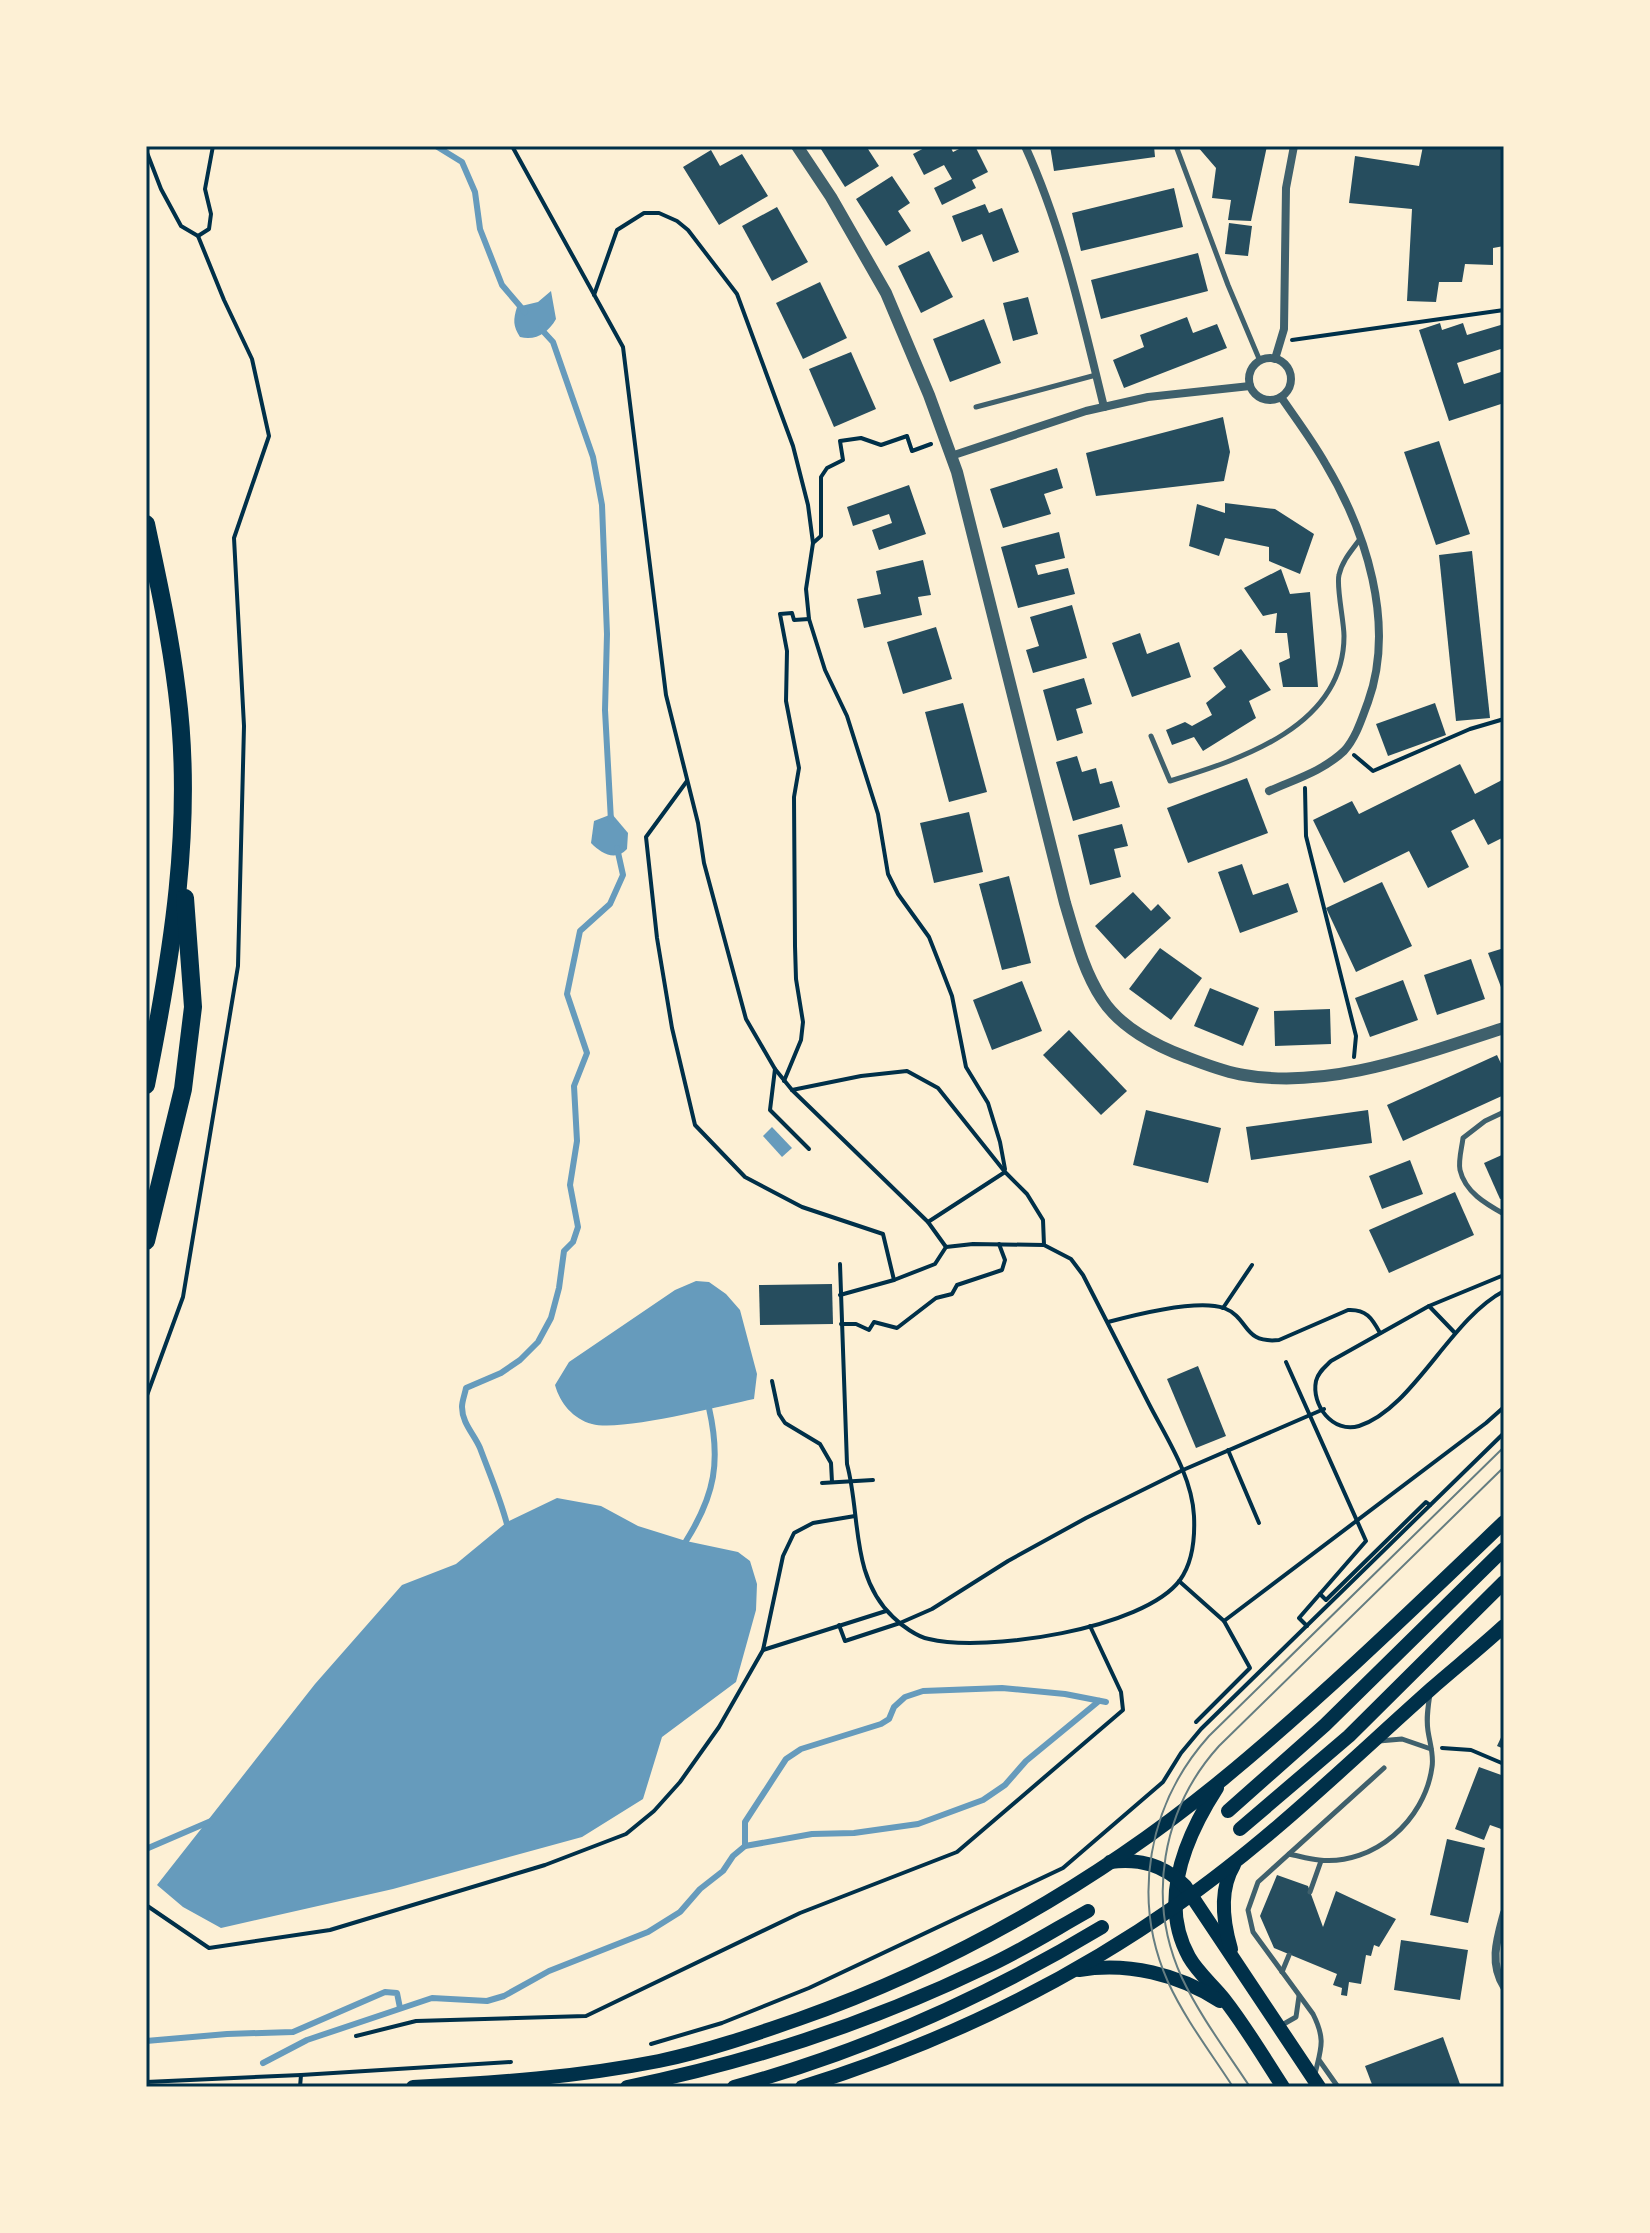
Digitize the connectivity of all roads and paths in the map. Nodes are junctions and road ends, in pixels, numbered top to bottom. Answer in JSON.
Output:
{"nodes":[{"id":1,"x":213,"y":146,"type":"edge"},
{"id":2,"x":512,"y":146,"type":"edge"},
{"id":3,"x":797,"y":146,"type":"edge"},
{"id":4,"x":1025,"y":146,"type":"edge"},
{"id":5,"x":1176,"y":146,"type":"edge"},
{"id":6,"x":1294,"y":146,"type":"edge"},
{"id":7,"x":146,"y":150,"type":"edge"},
{"id":8,"x":198,"y":236,"type":"junction"},
{"id":9,"x":594,"y":295,"type":"junction"},
{"id":10,"x":1504,"y":310,"type":"edge"},
{"id":11,"x":1280,"y":342,"type":"junction"},
{"id":12,"x":1275,"y":359,"type":"junction"},
{"id":13,"x":1260,"y":361,"type":"junction"},
{"id":14,"x":1096,"y":375,"type":"junction"},
{"id":15,"x":1250,"y":386,"type":"junction"},
{"id":16,"x":1281,"y":397,"type":"junction"},
{"id":17,"x":976,"y":407,"type":"dead end"},
{"id":18,"x":1104,"y":407,"type":"junction"},
{"id":19,"x":912,"y":451,"type":"dead end"},
{"id":20,"x":951,"y":456,"type":"junction"},
{"id":21,"x":146,"y":524,"type":"edge"},
{"id":22,"x":1360,"y":539,"type":"junction"},
{"id":23,"x":813,"y":543,"type":"junction"},
{"id":24,"x":809,"y":619,"type":"junction"},
{"id":25,"x":1504,"y":719,"type":"edge"},
{"id":26,"x":1151,"y":736,"type":"dead end"},
{"id":27,"x":1347,"y":748,"type":"junction"},
{"id":28,"x":1305,"y":775,"type":"junction"},
{"id":29,"x":687,"y":781,"type":"junction"},
{"id":30,"x":1269,"y":791,"type":"dead end"},
{"id":31,"x":181,"y":859,"type":"junction"},
{"id":32,"x":1504,"y":1028,"type":"edge"},
{"id":33,"x":775,"y":1069,"type":"junction"},
{"id":34,"x":1353,"y":1072,"type":"junction"},
{"id":35,"x":784,"y":1081,"type":"junction"},
{"id":36,"x":146,"y":1085,"type":"edge"},
{"id":37,"x":792,"y":1090,"type":"junction"},
{"id":38,"x":1504,"y":1112,"type":"edge"},
{"id":39,"x":809,"y":1149,"type":"dead end"},
{"id":40,"x":1005,"y":1172,"type":"junction"},
{"id":41,"x":1504,"y":1214,"type":"edge"},
{"id":42,"x":928,"y":1222,"type":"junction"},
{"id":43,"x":146,"y":1241,"type":"edge"},
{"id":44,"x":999,"y":1244,"type":"junction"},
{"id":45,"x":1044,"y":1245,"type":"junction"},
{"id":46,"x":946,"y":1247,"type":"junction"},
{"id":47,"x":840,"y":1264,"type":"dead end"},
{"id":48,"x":1252,"y":1265,"type":"dead end"},
{"id":49,"x":1504,"y":1275,"type":"edge"},
{"id":50,"x":894,"y":1280,"type":"junction"},
{"id":51,"x":1504,"y":1291,"type":"edge"},
{"id":52,"x":840,"y":1295,"type":"junction"},
{"id":53,"x":1429,"y":1306,"type":"junction"},
{"id":54,"x":1223,"y":1308,"type":"junction"},
{"id":55,"x":1107,"y":1322,"type":"junction"},
{"id":56,"x":840,"y":1324,"type":"junction"},
{"id":57,"x":1380,"y":1333,"type":"junction"},
{"id":58,"x":1456,"y":1333,"type":"junction"},
{"id":59,"x":1286,"y":1362,"type":"dead end"},
{"id":60,"x":772,"y":1381,"type":"dead end"},
{"id":61,"x":146,"y":1398,"type":"edge"},
{"id":62,"x":1504,"y":1407,"type":"edge"},
{"id":63,"x":1324,"y":1409,"type":"junction"},
{"id":64,"x":1310,"y":1415,"type":"junction"},
{"id":65,"x":1504,"y":1433,"type":"edge"},
{"id":66,"x":1228,"y":1450,"type":"junction"},
{"id":67,"x":1183,"y":1470,"type":"junction"},
{"id":68,"x":873,"y":1480,"type":"dead end"},
{"id":69,"x":852,"y":1481,"type":"junction"},
{"id":70,"x":832,"y":1482,"type":"junction"},
{"id":71,"x":822,"y":1483,"type":"dead end"},
{"id":72,"x":1430,"y":1506,"type":"junction"},
{"id":73,"x":855,"y":1516,"type":"junction"},
{"id":74,"x":1357,"y":1520,"type":"junction"},
{"id":75,"x":1504,"y":1522,"type":"edge"},
{"id":76,"x":1259,"y":1523,"type":"dead end"},
{"id":77,"x":1504,"y":1549,"type":"edge"},
{"id":78,"x":1179,"y":1581,"type":"junction"},
{"id":79,"x":1504,"y":1582,"type":"edge"},
{"id":80,"x":1320,"y":1594,"type":"junction"},
{"id":81,"x":887,"y":1610,"type":"junction"},
{"id":82,"x":1224,"y":1621,"type":"junction"},
{"id":83,"x":900,"y":1623,"type":"junction"},
{"id":84,"x":839,"y":1625,"type":"junction"},
{"id":85,"x":1090,"y":1626,"type":"junction"},
{"id":86,"x":1308,"y":1626,"type":"junction"},
{"id":87,"x":1504,"y":1626,"type":"edge"},
{"id":88,"x":763,"y":1650,"type":"junction"},
{"id":89,"x":1431,"y":1689,"type":"junction"},
{"id":90,"x":1196,"y":1722,"type":"dead end"},
{"id":91,"x":1375,"y":1742,"type":"junction"},
{"id":92,"x":1432,"y":1749,"type":"junction"},
{"id":93,"x":1504,"y":1764,"type":"edge"},
{"id":94,"x":1384,"y":1768,"type":"dead end"},
{"id":95,"x":1221,"y":1780,"type":"junction"},
{"id":96,"x":1228,"y":1811,"type":"dead end"},
{"id":97,"x":1240,"y":1829,"type":"dead end"},
{"id":98,"x":1289,"y":1854,"type":"junction"},
{"id":99,"x":1240,"y":1858,"type":"junction"},
{"id":100,"x":1321,"y":1861,"type":"junction"},
{"id":101,"x":1108,"y":1863,"type":"junction"},
{"id":102,"x":1177,"y":1879,"type":"junction"},
{"id":103,"x":1310,"y":1892,"type":"dead end"},
{"id":104,"x":1192,"y":1895,"type":"junction"},
{"id":105,"x":146,"y":1905,"type":"edge"},
{"id":106,"x":1176,"y":1906,"type":"junction"},
{"id":107,"x":1088,"y":1911,"type":"dead end"},
{"id":108,"x":1504,"y":1913,"type":"edge"},
{"id":109,"x":1102,"y":1927,"type":"dead end"},
{"id":110,"x":1289,"y":1955,"type":"dead end"},
{"id":111,"x":1282,"y":1973,"type":"junction"},
{"id":112,"x":1067,"y":1974,"type":"junction"},
{"id":113,"x":1242,"y":1974,"type":"junction"},
{"id":114,"x":1504,"y":1987,"type":"edge"},
{"id":115,"x":1299,"y":1995,"type":"junction"},
{"id":116,"x":1231,"y":2009,"type":"junction"},
{"id":117,"x":1278,"y":2026,"type":"junction"},
{"id":118,"x":356,"y":2036,"type":"dead end"},
{"id":119,"x":641,"y":2046,"type":"dead end"},
{"id":120,"x":1318,"y":2060,"type":"junction"},
{"id":121,"x":514,"y":2062,"type":"dead end"},
{"id":122,"x":301,"y":2075,"type":"junction"},
{"id":123,"x":146,"y":2082,"type":"edge"},
{"id":124,"x":1316,"y":2083,"type":"edge"},
{"id":125,"x":300,"y":2087,"type":"edge"},
{"id":126,"x":413,"y":2087,"type":"edge"},
{"id":127,"x":627,"y":2087,"type":"edge"},
{"id":128,"x":734,"y":2087,"type":"edge"},
{"id":129,"x":802,"y":2087,"type":"edge"},
{"id":130,"x":1283,"y":2087,"type":"edge"},
{"id":131,"x":1338,"y":2087,"type":"edge"}],
"edges":[{"from":1,"to":8,"type":"path"},
{"from":2,"to":9,"type":"path"},
{"from":3,"to":20,"type":"street"},
{"from":4,"to":14,"type":"street"},
{"from":5,"to":13,"type":"lane"},
{"from":6,"to":11,"type":"street"},
{"from":7,"to":8,"type":"path"},
{"from":8,"to":61,"type":"path"},
{"from":9,"to":23,"type":"path"},
{"from":9,"to":29,"type":"path"},
{"from":10,"to":11,"type":"path"},
{"from":11,"to":12,"type":"street"},
{"from":12,"to":13,"type":"street"},
{"from":12,"to":16,"type":"street"},
{"from":13,"to":15,"type":"street"},
{"from":14,"to":17,"type":"lane"},
{"from":14,"to":18,"type":"street"},
{"from":15,"to":16,"type":"street"},
{"from":15,"to":18,"type":"street"},
{"from":16,"to":22,"type":"street"},
{"from":18,"to":20,"type":"street"},
{"from":19,"to":23,"type":"path"},
{"from":20,"to":34,"type":"street"},
{"from":21,"to":31,"type":"highway"},
{"from":22,"to":26,"type":"lane"},
{"from":22,"to":27,"type":"street"},
{"from":23,"to":24,"type":"path"},
{"from":24,"to":35,"type":"path"},
{"from":24,"to":40,"type":"path"},
{"from":25,"to":27,"type":"path"},
{"from":27,"to":28,"type":"street"},
{"from":28,"to":30,"type":"street"},
{"from":28,"to":34,"type":"path"},
{"from":29,"to":33,"type":"path"},
{"from":29,"to":50,"type":"path"},
{"from":31,"to":36,"type":"highway"},
{"from":31,"to":43,"type":"highway"},
{"from":32,"to":34,"type":"street"},
{"from":33,"to":35,"type":"path"},
{"from":33,"to":39,"type":"path"},
{"from":35,"to":37,"type":"path"},
{"from":37,"to":40,"type":"path"},
{"from":37,"to":42,"type":"path"},
{"from":38,"to":41,"type":"lane"},
{"from":40,"to":42,"type":"path"},
{"from":40,"to":45,"type":"path"},
{"from":42,"to":46,"type":"path"},
{"from":44,"to":45,"type":"path"},
{"from":44,"to":46,"type":"path"},
{"from":44,"to":56,"type":"path"},
{"from":45,"to":55,"type":"path"},
{"from":46,"to":50,"type":"path"},
{"from":47,"to":52,"type":"path"},
{"from":48,"to":54,"type":"path"},
{"from":49,"to":53,"type":"path"},
{"from":50,"to":52,"type":"path"},
{"from":51,"to":58,"type":"path"},
{"from":52,"to":56,"type":"path"},
{"from":53,"to":57,"type":"path"},
{"from":53,"to":58,"type":"path"},
{"from":54,"to":55,"type":"path"},
{"from":54,"to":57,"type":"path"},
{"from":55,"to":67,"type":"path"},
{"from":56,"to":69,"type":"path"},
{"from":57,"to":63,"type":"path"},
{"from":58,"to":63,"type":"path"},
{"from":59,"to":64,"type":"path"},
{"from":60,"to":70,"type":"path"},
{"from":62,"to":74,"type":"path"},
{"from":63,"to":64,"type":"path"},
{"from":64,"to":66,"type":"path"},
{"from":64,"to":74,"type":"path"},
{"from":65,"to":72,"type":"path"},
{"from":66,"to":67,"type":"path"},
{"from":66,"to":76,"type":"path"},
{"from":67,"to":78,"type":"path"},
{"from":67,"to":83,"type":"path"},
{"from":68,"to":69,"type":"path"},
{"from":69,"to":70,"type":"path"},
{"from":69,"to":73,"type":"path"},
{"from":70,"to":71,"type":"path"},
{"from":72,"to":80,"type":"path"},
{"from":72,"to":86,"type":"path"},
{"from":73,"to":81,"type":"path"},
{"from":73,"to":88,"type":"path"},
{"from":74,"to":80,"type":"path"},
{"from":74,"to":82,"type":"path"},
{"from":75,"to":95,"type":"main road"},
{"from":77,"to":96,"type":"main road"},
{"from":78,"to":82,"type":"path"},
{"from":78,"to":85,"type":"path"},
{"from":79,"to":97,"type":"main road"},
{"from":80,"to":86,"type":"path"},
{"from":81,"to":83,"type":"path"},
{"from":81,"to":84,"type":"path"},
{"from":82,"to":90,"type":"path"},
{"from":83,"to":84,"type":"path"},
{"from":83,"to":85,"type":"path"},
{"from":84,"to":88,"type":"path"},
{"from":85,"to":118,"type":"path"},
{"from":86,"to":119,"type":"path"},
{"from":87,"to":89,"type":"main road"},
{"from":88,"to":105,"type":"path"},
{"from":89,"to":91,"type":"main road"},
{"from":89,"to":92,"type":"lane"},
{"from":91,"to":92,"type":"lane"},
{"from":91,"to":99,"type":"main road"},
{"from":92,"to":93,"type":"path"},
{"from":92,"to":100,"type":"lane"},
{"from":94,"to":98,"type":"lane"},
{"from":95,"to":101,"type":"main road"},
{"from":95,"to":102,"type":"main road"},
{"from":98,"to":100,"type":"lane"},
{"from":98,"to":111,"type":"lane"},
{"from":99,"to":104,"type":"main road"},
{"from":99,"to":113,"type":"main road"},
{"from":100,"to":103,"type":"lane"},
{"from":101,"to":102,"type":"main road"},
{"from":101,"to":126,"type":"main road"},
{"from":102,"to":104,"type":"main road"},
{"from":102,"to":106,"type":"main road"},
{"from":104,"to":106,"type":"main road"},
{"from":104,"to":113,"type":"main road"},
{"from":106,"to":112,"type":"main road"},
{"from":106,"to":116,"type":"main road"},
{"from":107,"to":127,"type":"main road"},
{"from":108,"to":114,"type":"street"},
{"from":109,"to":128,"type":"main road"},
{"from":110,"to":111,"type":"lane"},
{"from":111,"to":115,"type":"lane"},
{"from":112,"to":116,"type":"main road"},
{"from":112,"to":129,"type":"main road"},
{"from":113,"to":117,"type":"main road"},
{"from":115,"to":117,"type":"lane"},
{"from":115,"to":120,"type":"lane"},
{"from":116,"to":130,"type":"main road"},
{"from":117,"to":124,"type":"main road"},
{"from":120,"to":124,"type":"lane"},
{"from":120,"to":131,"type":"lane"},
{"from":121,"to":122,"type":"path"},
{"from":122,"to":123,"type":"path"},
{"from":122,"to":125,"type":"path"}]}
